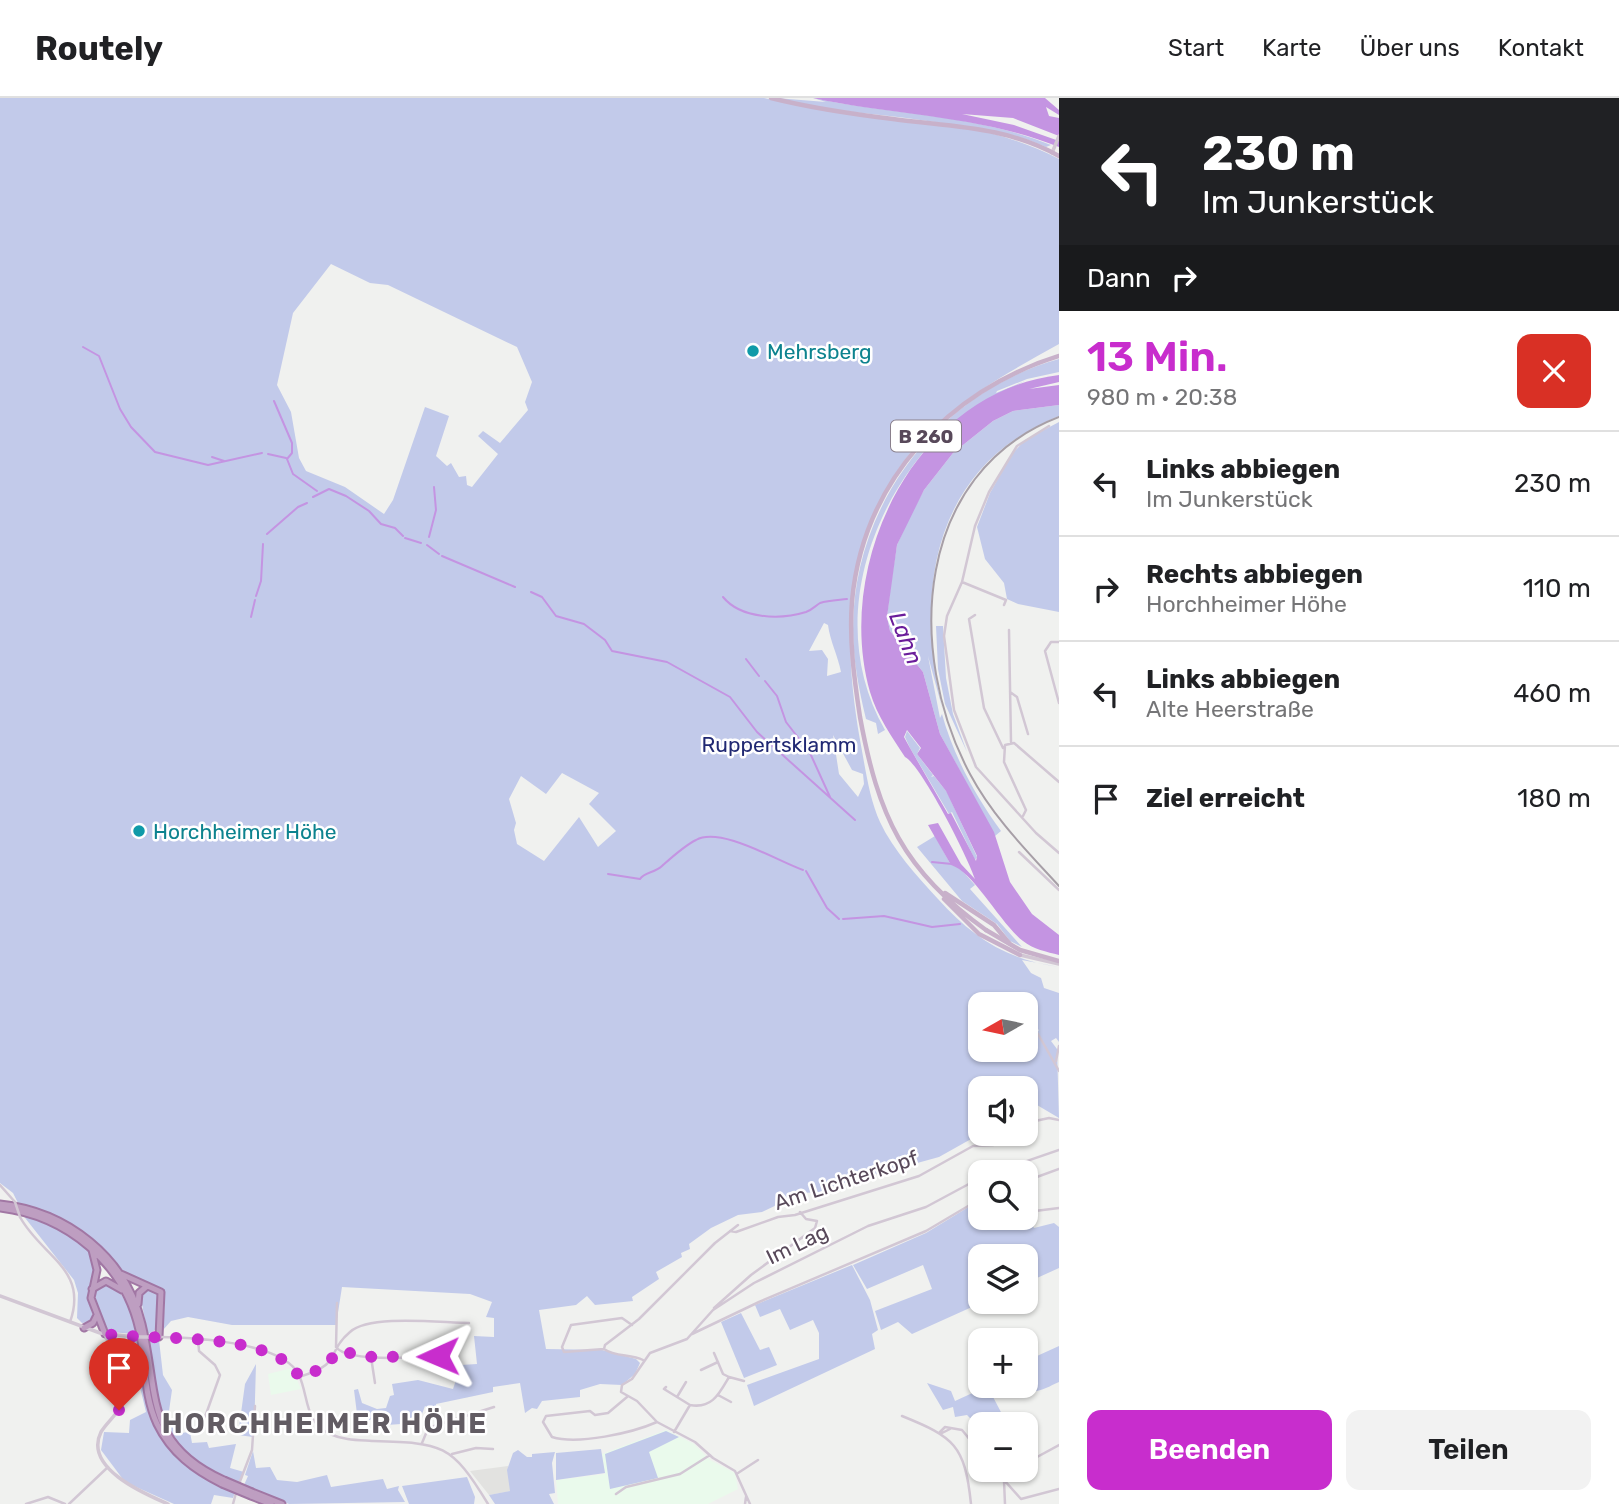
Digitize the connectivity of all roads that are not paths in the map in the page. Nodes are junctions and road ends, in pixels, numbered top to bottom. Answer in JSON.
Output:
{"nodes":[{"id":1,"x":771,"y":98,"type":"edge"},
{"id":2,"x":1059,"y":136,"type":"edge"},
{"id":3,"x":1053,"y":151,"type":"junction"},
{"id":4,"x":1059,"y":156,"type":"edge"},
{"id":5,"x":1059,"y":356,"type":"edge"},
{"id":6,"x":1049,"y":426,"type":"dead end"},
{"id":7,"x":962,"y":582,"type":"junction"},
{"id":8,"x":1004,"y":605,"type":"dead end"},
{"id":9,"x":975,"y":615,"type":"dead end"},
{"id":10,"x":1009,"y":630,"type":"dead end"},
{"id":11,"x":1059,"y":642,"type":"edge"},
{"id":12,"x":1010,"y":692,"type":"junction"},
{"id":13,"x":1059,"y":703,"type":"edge"},
{"id":14,"x":1028,"y":734,"type":"dead end"},
{"id":15,"x":1011,"y":742,"type":"junction"},
{"id":16,"x":1003,"y":748,"type":"junction"},
{"id":17,"x":1059,"y":782,"type":"edge"},
{"id":18,"x":1023,"y":816,"type":"junction"},
{"id":19,"x":1019,"y":852,"type":"dead end"},
{"id":20,"x":1059,"y":853,"type":"edge"},
{"id":21,"x":938,"y":889,"type":"junction"},
{"id":22,"x":1059,"y":890,"type":"edge"},
{"id":23,"x":1020,"y":955,"type":"junction"},
{"id":24,"x":1059,"y":962,"type":"edge"},
{"id":25,"x":1038,"y":1034,"type":"edge"},
{"id":26,"x":1059,"y":1046,"type":"edge"},
{"id":27,"x":1057,"y":1065,"type":"junction"},
{"id":28,"x":1059,"y":1072,"type":"edge"},
{"id":29,"x":1038,"y":1120,"type":"edge"},
{"id":30,"x":1059,"y":1120,"type":"edge"},
{"id":31,"x":972,"y":1146,"type":"edge"},
{"id":32,"x":1059,"y":1150,"type":"edge"},
{"id":33,"x":1030,"y":1160,"type":"edge"},
{"id":34,"x":1059,"y":1169,"type":"edge"},
{"id":35,"x":1038,"y":1177,"type":"edge"},
{"id":36,"x":968,"y":1184,"type":"edge"},
{"id":37,"x":0,"y":1185,"type":"edge"},
{"id":38,"x":0,"y":1206,"type":"edge"},
{"id":39,"x":968,"y":1206,"type":"edge"},
{"id":40,"x":1059,"y":1208,"type":"edge"},
{"id":41,"x":1038,"y":1211,"type":"edge"},
{"id":42,"x":800,"y":1212,"type":"junction"},
{"id":43,"x":738,"y":1225,"type":"dead end"},
{"id":44,"x":730,"y":1231,"type":"junction"},
{"id":45,"x":90,"y":1247,"type":"junction"},
{"id":46,"x":119,"y":1272,"type":"junction"},
{"id":47,"x":150,"y":1286,"type":"junction"},
{"id":48,"x":92,"y":1289,"type":"junction"},
{"id":49,"x":126,"y":1294,"type":"junction"},
{"id":50,"x":0,"y":1296,"type":"edge"},
{"id":51,"x":337,"y":1303,"type":"dead end"},
{"id":52,"x":138,"y":1310,"type":"junction"},
{"id":53,"x":713,"y":1310,"type":"junction"},
{"id":54,"x":97,"y":1315,"type":"junction"},
{"id":55,"x":71,"y":1322,"type":"junction"},
{"id":56,"x":469,"y":1324,"type":"dead end"},
{"id":57,"x":632,"y":1325,"type":"junction"},
{"id":58,"x":84,"y":1328,"type":"junction"},
{"id":59,"x":105,"y":1334,"type":"junction"},
{"id":60,"x":692,"y":1334,"type":"junction"},
{"id":61,"x":159,"y":1337,"type":"junction"},
{"id":62,"x":198,"y":1338,"type":"junction"},
{"id":63,"x":604,"y":1349,"type":"junction"},
{"id":64,"x":338,"y":1351,"type":"junction"},
{"id":65,"x":457,"y":1353,"type":"dead end"},
{"id":66,"x":714,"y":1353,"type":"dead end"},
{"id":67,"x":372,"y":1357,"type":"junction"},
{"id":68,"x":643,"y":1360,"type":"junction"},
{"id":69,"x":718,"y":1362,"type":"junction"},
{"id":70,"x":701,"y":1370,"type":"dead end"},
{"id":71,"x":299,"y":1377,"type":"junction"},
{"id":72,"x":729,"y":1377,"type":"junction"},
{"id":73,"x":744,"y":1381,"type":"dead end"},
{"id":74,"x":375,"y":1382,"type":"dead end"},
{"id":75,"x":686,"y":1382,"type":"dead end"},
{"id":76,"x":666,"y":1387,"type":"dead end"},
{"id":77,"x":718,"y":1395,"type":"junction"},
{"id":78,"x":628,"y":1396,"type":"junction"},
{"id":79,"x":677,"y":1397,"type":"junction"},
{"id":80,"x":731,"y":1402,"type":"dead end"},
{"id":81,"x":690,"y":1405,"type":"junction"},
{"id":82,"x":255,"y":1406,"type":"dead end"},
{"id":83,"x":494,"y":1407,"type":"dead end"},
{"id":84,"x":902,"y":1416,"type":"dead end"},
{"id":85,"x":205,"y":1418,"type":"dead end"},
{"id":86,"x":657,"y":1422,"type":"junction"},
{"id":87,"x":952,"y":1428,"type":"junction"},
{"id":88,"x":674,"y":1432,"type":"junction"},
{"id":89,"x":942,"y":1432,"type":"junction"},
{"id":90,"x":947,"y":1436,"type":"junction"},
{"id":91,"x":968,"y":1437,"type":"edge"},
{"id":92,"x":422,"y":1443,"type":"junction"},
{"id":93,"x":1059,"y":1445,"type":"edge"},
{"id":94,"x":493,"y":1449,"type":"dead end"},
{"id":95,"x":452,"y":1454,"type":"junction"},
{"id":96,"x":710,"y":1455,"type":"junction"},
{"id":97,"x":1038,"y":1456,"type":"edge"},
{"id":98,"x":758,"y":1460,"type":"dead end"},
{"id":99,"x":108,"y":1467,"type":"junction"},
{"id":100,"x":738,"y":1474,"type":"junction"},
{"id":101,"x":223,"y":1482,"type":"junction"},
{"id":102,"x":1004,"y":1482,"type":"edge"},
{"id":103,"x":1005,"y":1482,"type":"edge"},
{"id":104,"x":239,"y":1484,"type":"dead end"},
{"id":105,"x":1059,"y":1489,"type":"edge"},
{"id":106,"x":236,"y":1493,"type":"dead end"},
{"id":107,"x":252,"y":1494,"type":"junction"},
{"id":108,"x":616,"y":1494,"type":"dead end"},
{"id":109,"x":26,"y":1504,"type":"edge"},
{"id":110,"x":67,"y":1504,"type":"edge"},
{"id":111,"x":168,"y":1504,"type":"edge"},
{"id":112,"x":233,"y":1504,"type":"edge"},
{"id":113,"x":271,"y":1504,"type":"edge"},
{"id":114,"x":282,"y":1504,"type":"edge"},
{"id":115,"x":488,"y":1504,"type":"edge"},
{"id":116,"x":747,"y":1504,"type":"edge"},
{"id":117,"x":971,"y":1504,"type":"edge"},
{"id":118,"x":1004,"y":1504,"type":"edge"}],
"edges":[{"from":1,"to":3,"type":"main road"},
{"from":2,"to":3,"type":"street"},
{"from":3,"to":4,"type":"main road"},
{"from":5,"to":21,"type":"main road","number":"B 260"},
{"from":6,"to":7,"type":"street"},
{"from":7,"to":8,"type":"street"},
{"from":7,"to":18,"type":"street"},
{"from":9,"to":16,"type":"street"},
{"from":10,"to":12,"type":"street"},
{"from":11,"to":13,"type":"street"},
{"from":12,"to":14,"type":"street"},
{"from":12,"to":15,"type":"street"},
{"from":15,"to":16,"type":"street"},
{"from":15,"to":17,"type":"street"},
{"from":16,"to":18,"type":"street"},
{"from":18,"to":20,"type":"street"},
{"from":19,"to":22,"type":"street"},
{"from":21,"to":23,"type":"main road","number":"B 260"},
{"from":21,"to":23,"type":"main road","number":"B 260"},
{"from":21,"to":24,"type":"main road","number":"B 260","bridge":true},
{"from":23,"to":24,"type":"street"},
{"from":25,"to":27,"type":"street"},
{"from":26,"to":27,"type":"street"},
{"from":27,"to":28,"type":"street"},
{"from":29,"to":30,"type":"street"},
{"from":31,"to":42,"type":"street","name":"Am Lichterkopf"},
{"from":32,"to":33,"type":"street"},
{"from":34,"to":35,"type":"street"},
{"from":36,"to":53,"type":"street","name":"Im Lag"},
{"from":37,"to":55,"type":"street","bridge":true},
{"from":38,"to":45,"type":"highway"},
{"from":38,"to":46,"type":"highway"},
{"from":39,"to":60,"type":"street"},
{"from":40,"to":41,"type":"street"},
{"from":42,"to":44,"type":"street","name":"Am Lichterkopf"},
{"from":42,"to":53,"type":"street"},
{"from":43,"to":44,"type":"street"},
{"from":44,"to":57,"type":"street"},
{"from":45,"to":48,"type":"highway"},
{"from":45,"to":49,"type":"highway"},
{"from":46,"to":47,"type":"highway"},
{"from":46,"to":52,"type":"highway"},
{"from":47,"to":52,"type":"highway"},
{"from":47,"to":61,"type":"highway"},
{"from":48,"to":49,"type":"highway"},
{"from":48,"to":54,"type":"highway"},
{"from":49,"to":101,"type":"highway"},
{"from":50,"to":55,"type":"street"},
{"from":51,"to":64,"type":"street"},
{"from":52,"to":101,"type":"highway"},
{"from":53,"to":60,"type":"street","name":"Im Lag"},
{"from":54,"to":58,"type":"highway"},
{"from":54,"to":59,"type":"highway"},
{"from":55,"to":58,"type":"street"},
{"from":56,"to":64,"type":"street"},
{"from":57,"to":63,"type":"street"},
{"from":57,"to":63,"type":"street"},
{"from":58,"to":59,"type":"street"},
{"from":59,"to":61,"type":"street","bridge":true},
{"from":59,"to":99,"type":"street"},
{"from":60,"to":68,"type":"street","name":"Im Lag"},
{"from":61,"to":62,"type":"street"},
{"from":62,"to":71,"type":"street"},
{"from":62,"to":85,"type":"street"},
{"from":63,"to":68,"type":"street"},
{"from":64,"to":67,"type":"street"},
{"from":64,"to":71,"type":"street"},
{"from":65,"to":67,"type":"street"},
{"from":66,"to":69,"type":"street"},
{"from":67,"to":74,"type":"street"},
{"from":68,"to":78,"type":"street"},
{"from":69,"to":70,"type":"street"},
{"from":69,"to":72,"type":"street"},
{"from":71,"to":92,"type":"street"},
{"from":72,"to":73,"type":"street"},
{"from":72,"to":77,"type":"street"},
{"from":75,"to":79,"type":"street"},
{"from":76,"to":79,"type":"street"},
{"from":77,"to":80,"type":"street"},
{"from":77,"to":81,"type":"street"},
{"from":78,"to":86,"type":"street"},
{"from":78,"to":86,"type":"street"},
{"from":79,"to":81,"type":"street"},
{"from":81,"to":88,"type":"street"},
{"from":82,"to":104,"type":"street"},
{"from":83,"to":92,"type":"street"},
{"from":84,"to":89,"type":"street"},
{"from":86,"to":88,"type":"street"},
{"from":87,"to":89,"type":"street"},
{"from":87,"to":90,"type":"street"},
{"from":87,"to":91,"type":"street"},
{"from":88,"to":96,"type":"street"},
{"from":89,"to":90,"type":"street"},
{"from":90,"to":117,"type":"street"},
{"from":92,"to":95,"type":"street"},
{"from":93,"to":97,"type":"street"},
{"from":94,"to":95,"type":"street"},
{"from":95,"to":115,"type":"street"},
{"from":96,"to":100,"type":"street"},
{"from":96,"to":108,"type":"street"},
{"from":98,"to":100,"type":"street"},
{"from":99,"to":110,"type":"street"},
{"from":99,"to":111,"type":"street"},
{"from":100,"to":116,"type":"street"},
{"from":101,"to":107,"type":"highway","bridge":true},
{"from":102,"to":118,"type":"street"},
{"from":103,"to":105,"type":"street"},
{"from":106,"to":112,"type":"street"},
{"from":107,"to":113,"type":"highway"},
{"from":107,"to":114,"type":"highway"},
{"from":109,"to":110,"type":"street"}]}
